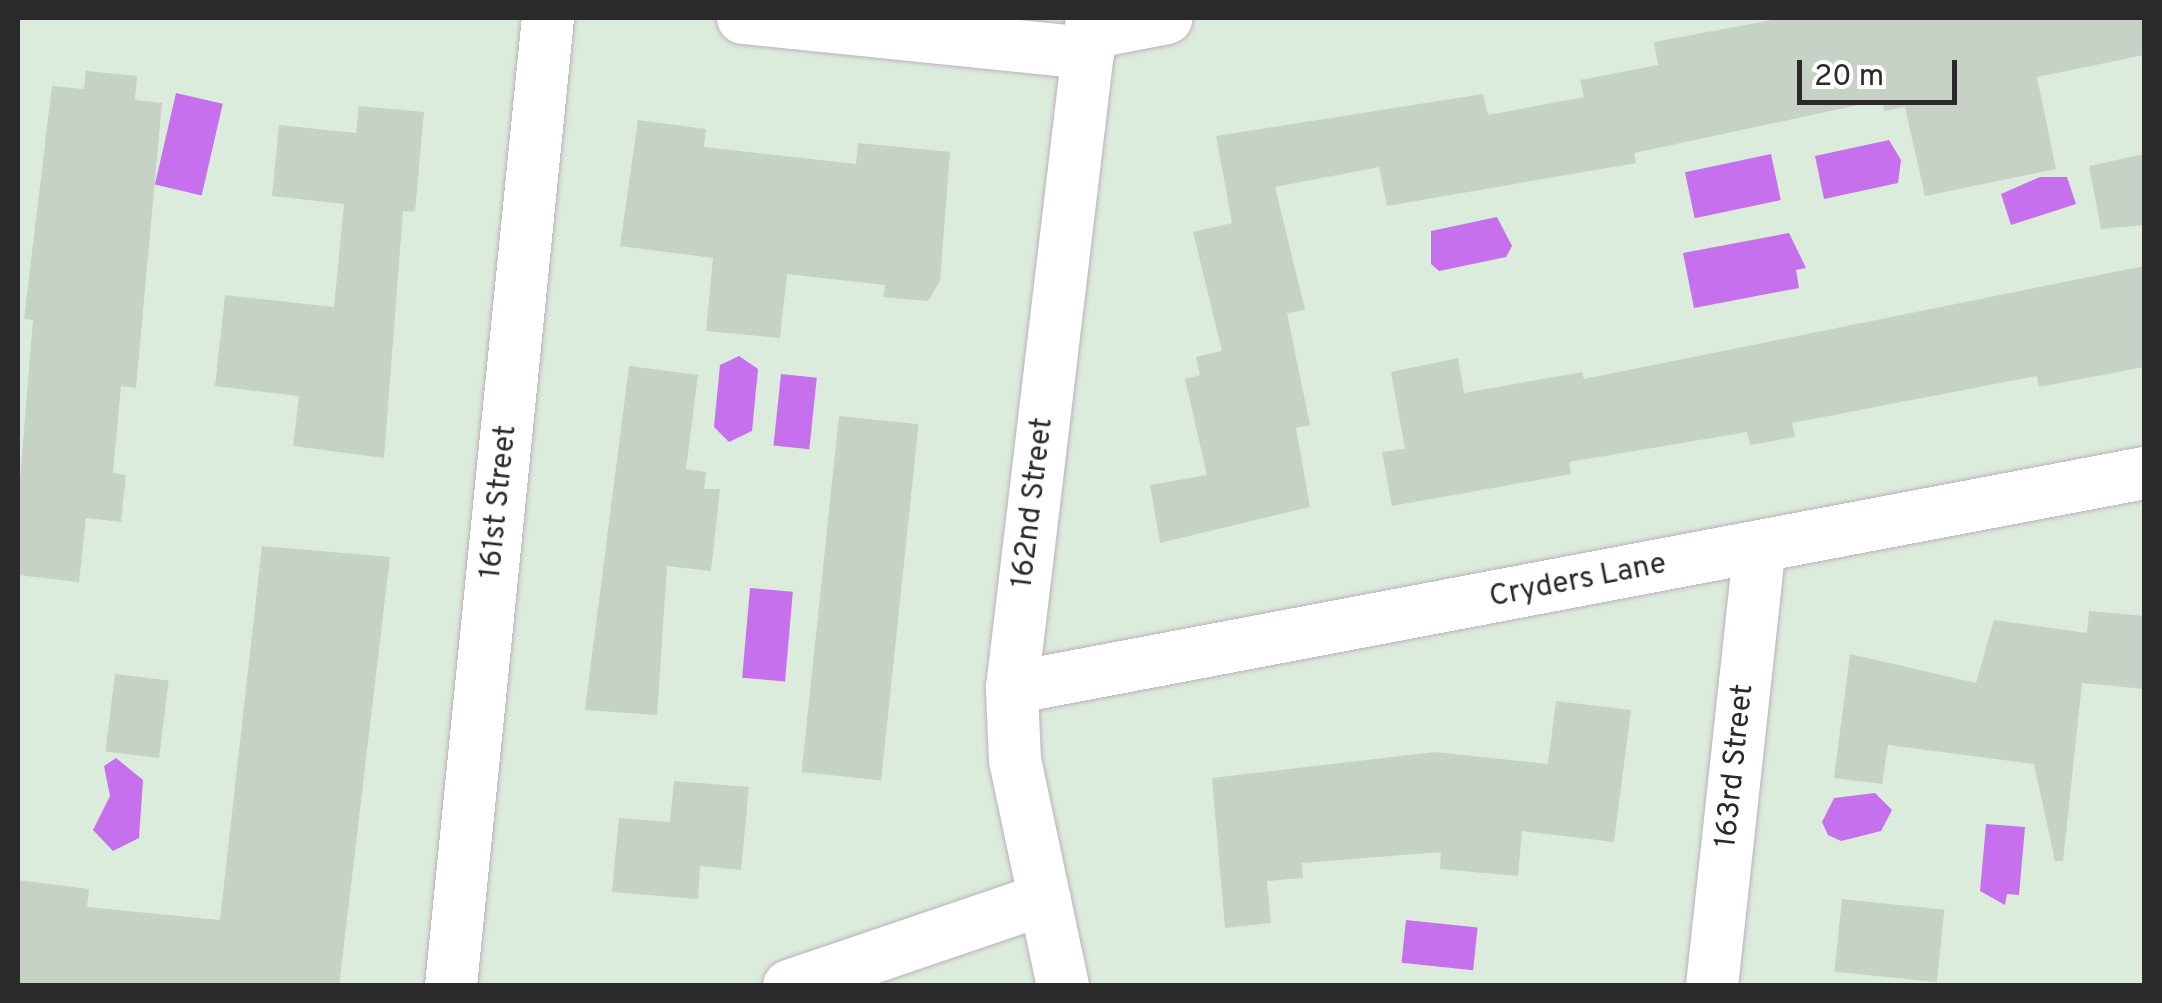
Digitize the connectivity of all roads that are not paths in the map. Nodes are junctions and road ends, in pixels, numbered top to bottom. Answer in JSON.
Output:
{"nodes":[{"id":1,"x":548,"y":18,"type":"edge"},
{"id":2,"x":743,"y":18,"type":"edge"},
{"id":3,"x":1167,"y":18,"type":"edge"},
{"id":4,"x":1090,"y":34,"type":"edge"},
{"id":5,"x":2144,"y":473,"type":"edge"},
{"id":6,"x":1760,"y":547,"type":"junction"},
{"id":7,"x":1012,"y":688,"type":"junction"},
{"id":8,"x":1045,"y":899,"type":"junction"},
{"id":9,"x":451,"y":986,"type":"edge"},
{"id":10,"x":789,"y":986,"type":"edge"},
{"id":11,"x":1063,"y":986,"type":"edge"},
{"id":12,"x":1712,"y":986,"type":"edge"}],
"edges":[{"from":1,"to":9,"type":"street","name":"161st Street"},
{"from":2,"to":4,"type":"street"},
{"from":3,"to":4,"type":"street"},
{"from":4,"to":7,"type":"street","name":"162nd Street"},
{"from":5,"to":6,"type":"street","name":"Cryders Lane"},
{"from":6,"to":7,"type":"street","name":"Cryders Lane"},
{"from":6,"to":12,"type":"street","name":"163rd Street"},
{"from":7,"to":8,"type":"street","name":"162nd Street"},
{"from":8,"to":10,"type":"street"},
{"from":8,"to":11,"type":"street","name":"162nd Street"}]}
